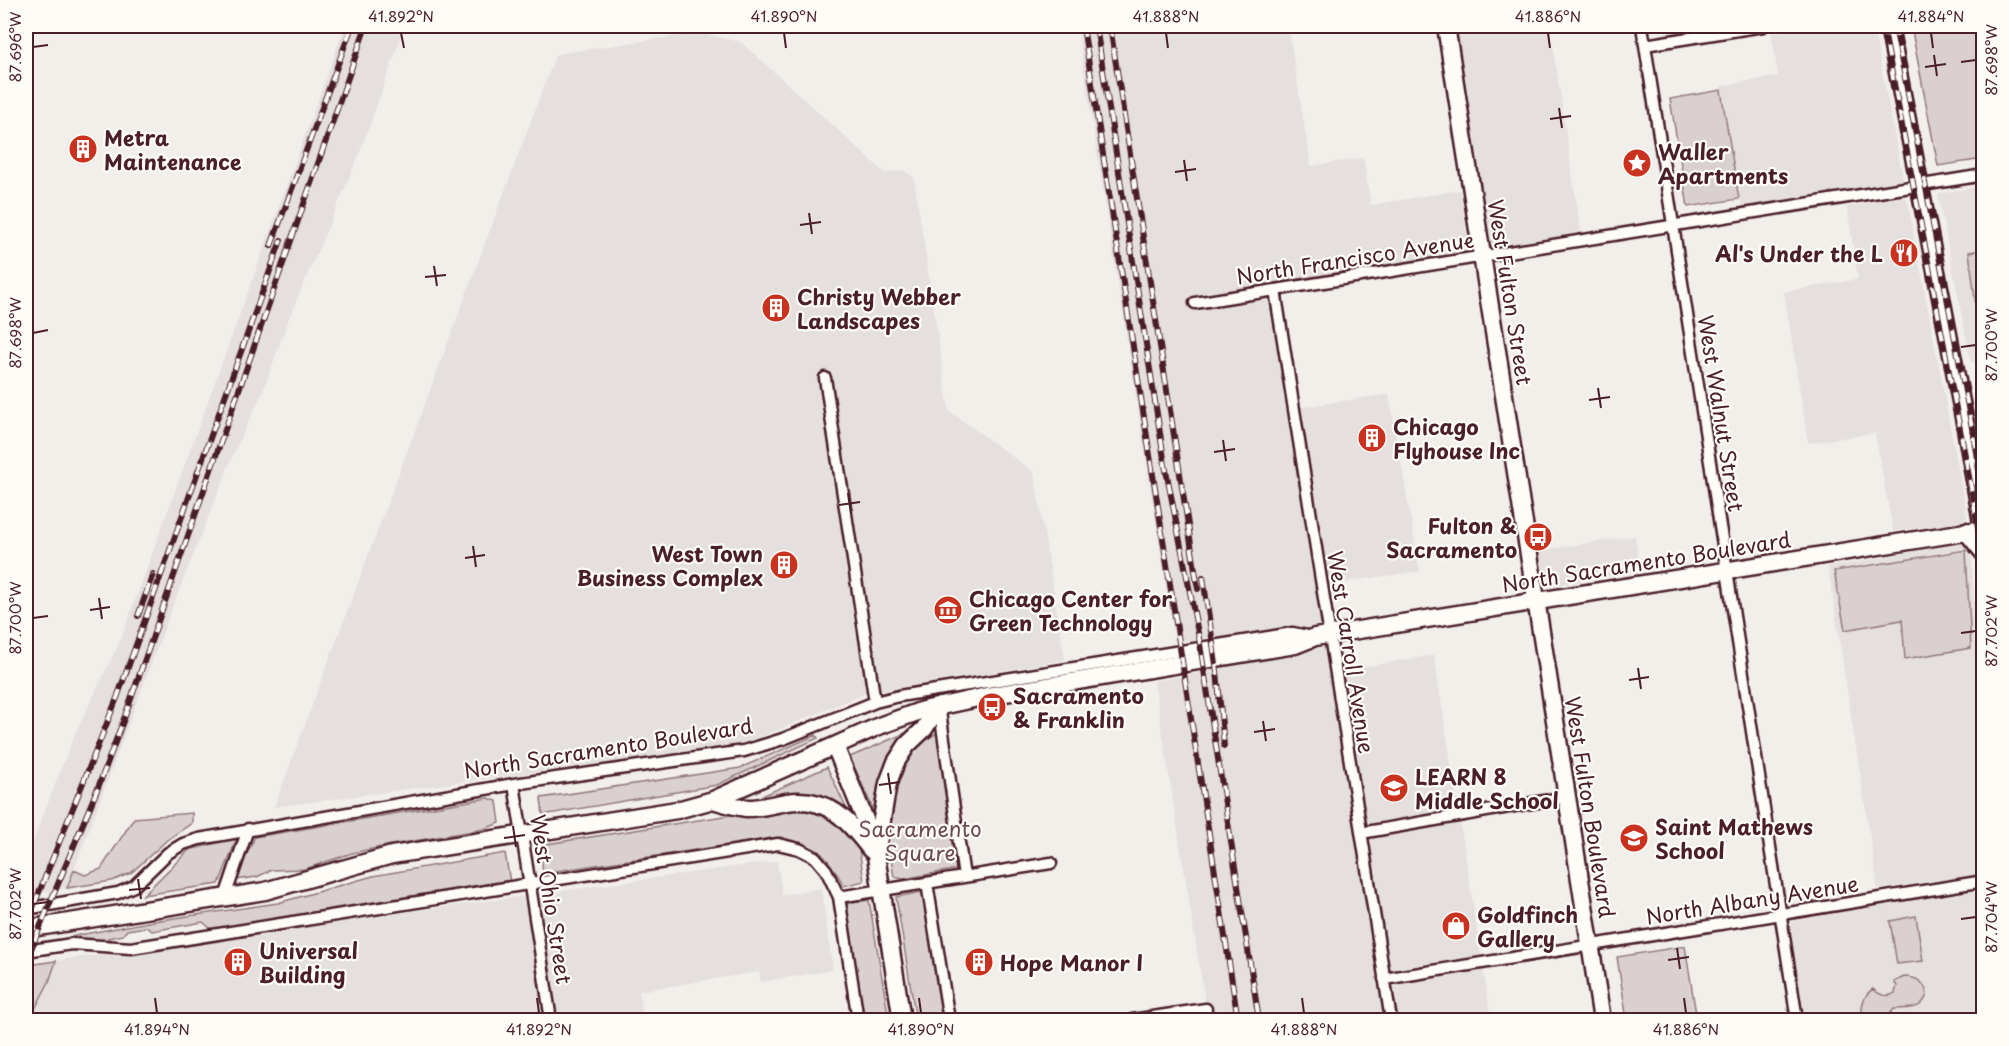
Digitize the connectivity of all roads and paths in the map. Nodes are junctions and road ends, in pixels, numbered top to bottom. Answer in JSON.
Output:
{"nodes":[{"id":1,"x":1446,"y":26,"type":"edge"},
{"id":2,"x":1642,"y":26,"type":"edge"},
{"id":3,"x":1763,"y":26,"type":"edge"},
{"id":4,"x":1889,"y":26,"type":"edge"},
{"id":5,"x":1644,"y":45,"type":"junction"},
{"id":6,"x":1983,"y":175,"type":"edge"},
{"id":7,"x":1920,"y":185,"type":"junction"},
{"id":8,"x":1673,"y":225,"type":"junction"},
{"id":9,"x":1482,"y":256,"type":"junction"},
{"id":10,"x":1275,"y":290,"type":"junction"},
{"id":11,"x":1195,"y":303,"type":"dead end"},
{"id":12,"x":825,"y":378,"type":"dead end"},
{"id":13,"x":1981,"y":502,"type":"edge"},
{"id":14,"x":1978,"y":531,"type":"edge"},
{"id":15,"x":1983,"y":553,"type":"edge"},
{"id":16,"x":1726,"y":570,"type":"junction"},
{"id":17,"x":1536,"y":601,"type":"junction"},
{"id":18,"x":1322,"y":636,"type":"junction"},
{"id":19,"x":938,"y":698,"type":"junction"},
{"id":20,"x":875,"y":702,"type":"junction"},
{"id":21,"x":835,"y":746,"type":"junction"},
{"id":22,"x":514,"y":784,"type":"junction"},
{"id":23,"x":1567,"y":797,"type":"junction"},
{"id":24,"x":713,"y":800,"type":"junction"},
{"id":25,"x":248,"y":829,"type":"junction"},
{"id":26,"x":1361,"y":833,"type":"junction"},
{"id":27,"x":522,"y":834,"type":"junction"},
{"id":28,"x":876,"y":856,"type":"junction"},
{"id":29,"x":1051,"y":862,"type":"dead end"},
{"id":30,"x":964,"y":877,"type":"junction"},
{"id":31,"x":1983,"y":881,"type":"edge"},
{"id":32,"x":927,"y":883,"type":"junction"},
{"id":33,"x":530,"y":884,"type":"junction"},
{"id":34,"x":882,"y":890,"type":"junction"},
{"id":35,"x":225,"y":897,"type":"junction"},
{"id":36,"x":840,"y":897,"type":"junction"},
{"id":37,"x":26,"y":909,"type":"edge"},
{"id":38,"x":1780,"y":915,"type":"junction"},
{"id":39,"x":26,"y":929,"type":"edge"},
{"id":40,"x":1590,"y":945,"type":"junction"},
{"id":41,"x":26,"y":951,"type":"edge"},
{"id":42,"x":1384,"y":979,"type":"junction"},
{"id":43,"x":1206,"y":1009,"type":"dead end"},
{"id":44,"x":551,"y":1020,"type":"edge"},
{"id":45,"x":858,"y":1020,"type":"edge"},
{"id":46,"x":902,"y":1020,"type":"edge"},
{"id":47,"x":949,"y":1020,"type":"edge"},
{"id":48,"x":1132,"y":1020,"type":"edge"},
{"id":49,"x":1391,"y":1020,"type":"edge"},
{"id":50,"x":1602,"y":1020,"type":"edge"},
{"id":51,"x":1797,"y":1020,"type":"edge"}],
"edges":[{"from":1,"to":9,"type":"street","name":"West Fulton Street"},
{"from":2,"to":5,"type":"street","name":"West Walnut Street"},
{"from":3,"to":5,"type":"street"},
{"from":4,"to":7,"type":"street"},
{"from":5,"to":8,"type":"street","name":"West Walnut Street"},
{"from":6,"to":7,"type":"street","name":"North Francisco Avenue"},
{"from":7,"to":8,"type":"street","name":"North Francisco Avenue"},
{"from":7,"to":13,"type":"street"},
{"from":8,"to":9,"type":"street","name":"North Francisco Avenue"},
{"from":8,"to":16,"type":"street","name":"West Walnut Street"},
{"from":9,"to":10,"type":"street","name":"North Francisco Avenue"},
{"from":9,"to":17,"type":"street","name":"West Fulton Street"},
{"from":10,"to":11,"type":"street","name":"North Francisco Avenue"},
{"from":10,"to":18,"type":"street","name":"West Carroll Avenue"},
{"from":12,"to":20,"type":"street"},
{"from":13,"to":14,"type":"street"},
{"from":14,"to":15,"type":"street"},
{"from":14,"to":16,"type":"street","name":"North Sacramento Boulevard"},
{"from":16,"to":17,"type":"street","name":"North Sacramento Boulevard"},
{"from":16,"to":38,"type":"street","name":"West Walnut Street"},
{"from":17,"to":18,"type":"street","name":"North Sacramento Boulevard"},
{"from":17,"to":23,"type":"street","name":"West Fulton Boulevard"},
{"from":18,"to":19,"type":"street","name":"North Sacramento Boulevard"},
{"from":18,"to":26,"type":"street","name":"West Carroll Avenue"},
{"from":19,"to":20,"type":"street","name":"North Sacramento Boulevard"},
{"from":19,"to":21,"type":"street","name":"North Sacramento Boulevard"},
{"from":19,"to":28,"type":"street"},
{"from":19,"to":30,"type":"street"},
{"from":20,"to":22,"type":"street","name":"North Sacramento Boulevard"},
{"from":21,"to":24,"type":"street","name":"North Sacramento Boulevard"},
{"from":21,"to":28,"type":"street"},
{"from":22,"to":25,"type":"street","name":"North Sacramento Boulevard"},
{"from":22,"to":27,"type":"street","name":"West Ohio Street"},
{"from":23,"to":26,"type":"street"},
{"from":23,"to":40,"type":"street","name":"West Fulton Boulevard"},
{"from":24,"to":27,"type":"street","name":"North Sacramento Boulevard"},
{"from":24,"to":28,"type":"street"},
{"from":25,"to":35,"type":"street"},
{"from":25,"to":37,"type":"street","name":"North Sacramento Boulevard"},
{"from":26,"to":42,"type":"street","name":"West Carroll Avenue"},
{"from":27,"to":33,"type":"street","name":"West Ohio Street"},
{"from":27,"to":35,"type":"street","name":"North Sacramento Boulevard"},
{"from":28,"to":34,"type":"street"},
{"from":29,"to":30,"type":"street"},
{"from":30,"to":32,"type":"street"},
{"from":31,"to":38,"type":"street","name":"North Albany Avenue"},
{"from":32,"to":34,"type":"street"},
{"from":32,"to":47,"type":"street"},
{"from":33,"to":36,"type":"street"},
{"from":33,"to":41,"type":"street"},
{"from":33,"to":44,"type":"street","name":"West Ohio Street"},
{"from":34,"to":36,"type":"street"},
{"from":34,"to":46,"type":"street"},
{"from":35,"to":39,"type":"street","name":"North Sacramento Boulevard"},
{"from":36,"to":45,"type":"street"},
{"from":38,"to":40,"type":"street","name":"North Albany Avenue"},
{"from":38,"to":51,"type":"street","name":"West Walnut Street"},
{"from":40,"to":42,"type":"street","name":"North Albany Avenue"},
{"from":40,"to":50,"type":"street","name":"West Fulton Boulevard"},
{"from":42,"to":49,"type":"street","name":"West Carroll Avenue"},
{"from":43,"to":48,"type":"street"}]}
